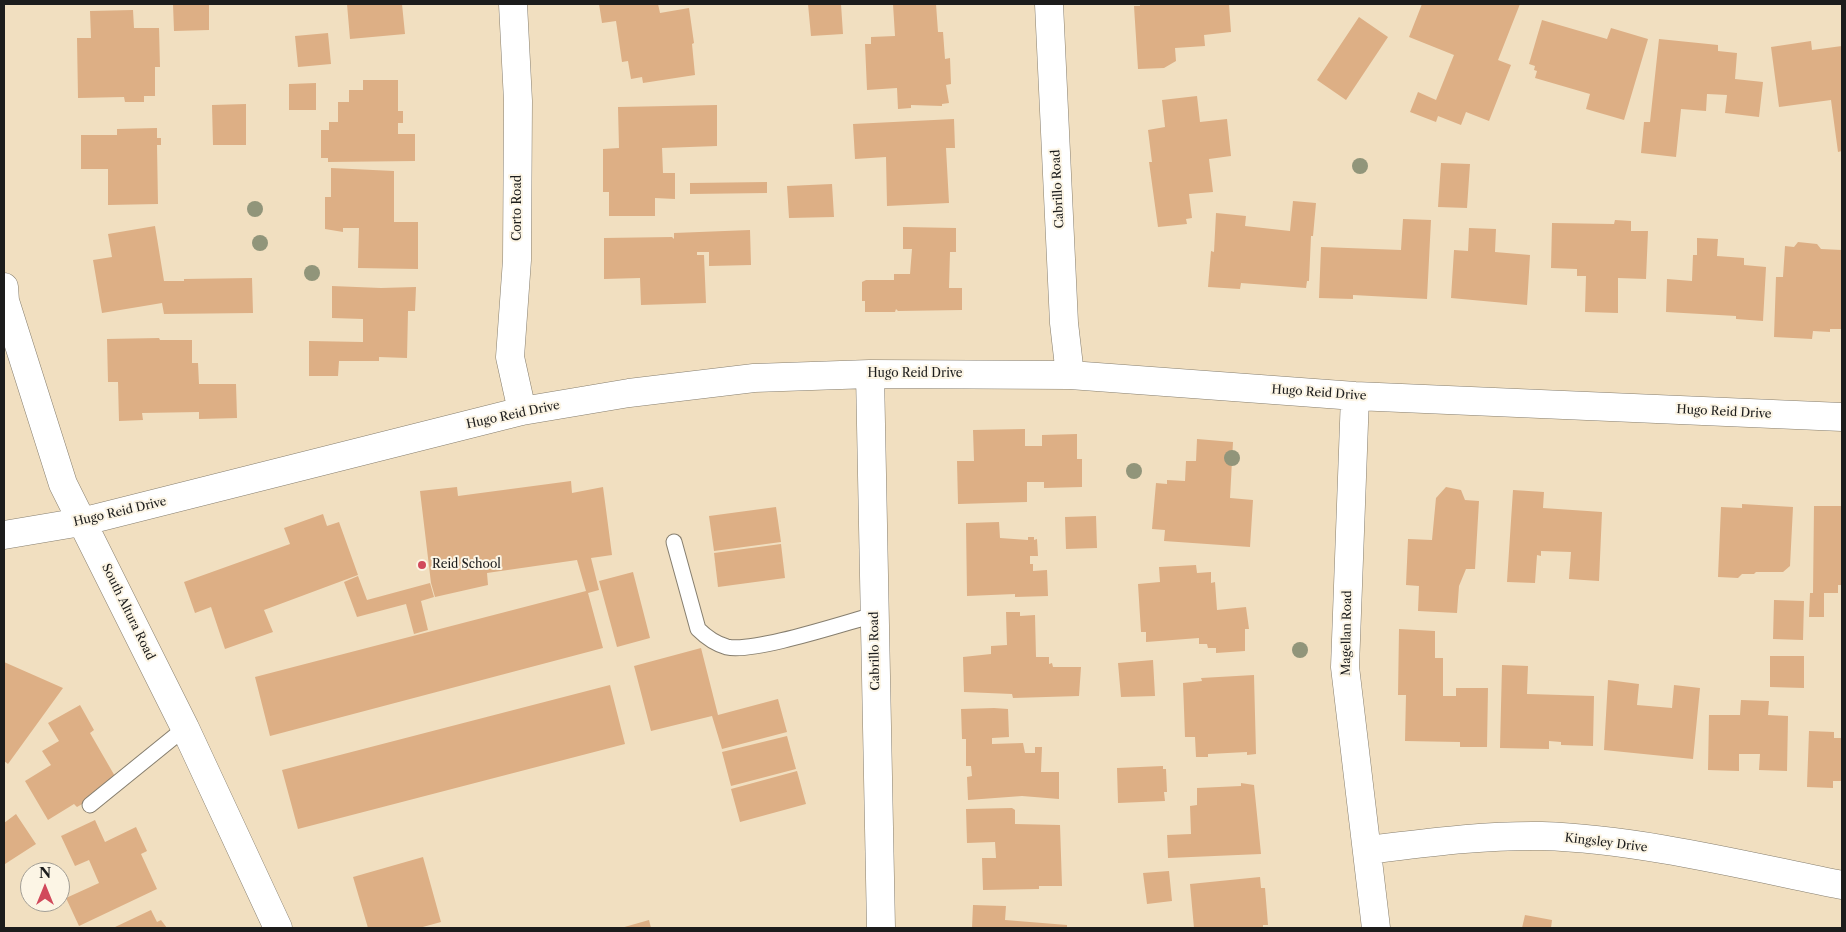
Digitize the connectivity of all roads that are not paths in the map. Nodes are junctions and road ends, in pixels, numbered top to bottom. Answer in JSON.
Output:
{"nodes":[{"id":1,"x":513,"y":4,"type":"edge"},
{"id":2,"x":1050,"y":4,"type":"edge"},
{"id":3,"x":4,"y":287,"type":"edge"},
{"id":4,"x":870,"y":374,"type":"junction"},
{"id":5,"x":1070,"y":375,"type":"junction"},
{"id":6,"x":1355,"y":396,"type":"junction"},
{"id":7,"x":522,"y":411,"type":"junction"},
{"id":8,"x":1842,"y":417,"type":"edge"},
{"id":9,"x":81,"y":522,"type":"junction"},
{"id":10,"x":4,"y":535,"type":"edge"},
{"id":11,"x":674,"y":542,"type":"dead end"},
{"id":12,"x":874,"y":615,"type":"junction"},
{"id":13,"x":185,"y":728,"type":"junction"},
{"id":14,"x":90,"y":805,"type":"dead end"},
{"id":15,"x":1368,"y":850,"type":"junction"},
{"id":16,"x":1842,"y":885,"type":"edge"},
{"id":17,"x":278,"y":928,"type":"edge"},
{"id":18,"x":881,"y":928,"type":"edge"},
{"id":19,"x":1376,"y":928,"type":"edge"}],
"edges":[{"from":1,"to":7,"type":"street","name":"Corto Road"},
{"from":2,"to":5,"type":"street","name":"Cabrillo Road"},
{"from":3,"to":9,"type":"street","name":"South Altura Road"},
{"from":4,"to":5,"type":"street","name":"Hugo Reid Drive"},
{"from":4,"to":7,"type":"street","name":"Hugo Reid Drive"},
{"from":4,"to":12,"type":"street","name":"Cabrillo Road"},
{"from":5,"to":6,"type":"street","name":"Hugo Reid Drive"},
{"from":6,"to":8,"type":"street","name":"Hugo Reid Drive"},
{"from":6,"to":15,"type":"street","name":"Magellan Road"},
{"from":7,"to":9,"type":"street","name":"Hugo Reid Drive"},
{"from":9,"to":10,"type":"street","name":"Hugo Reid Drive"},
{"from":9,"to":13,"type":"street","name":"South Altura Road"},
{"from":11,"to":12,"type":"lane"},
{"from":12,"to":18,"type":"street","name":"Cabrillo Road"},
{"from":13,"to":14,"type":"lane"},
{"from":13,"to":17,"type":"street","name":"South Altura Road"},
{"from":15,"to":16,"type":"street","name":"Kingsley Drive"},
{"from":15,"to":19,"type":"street","name":"Magellan Road"}]}
